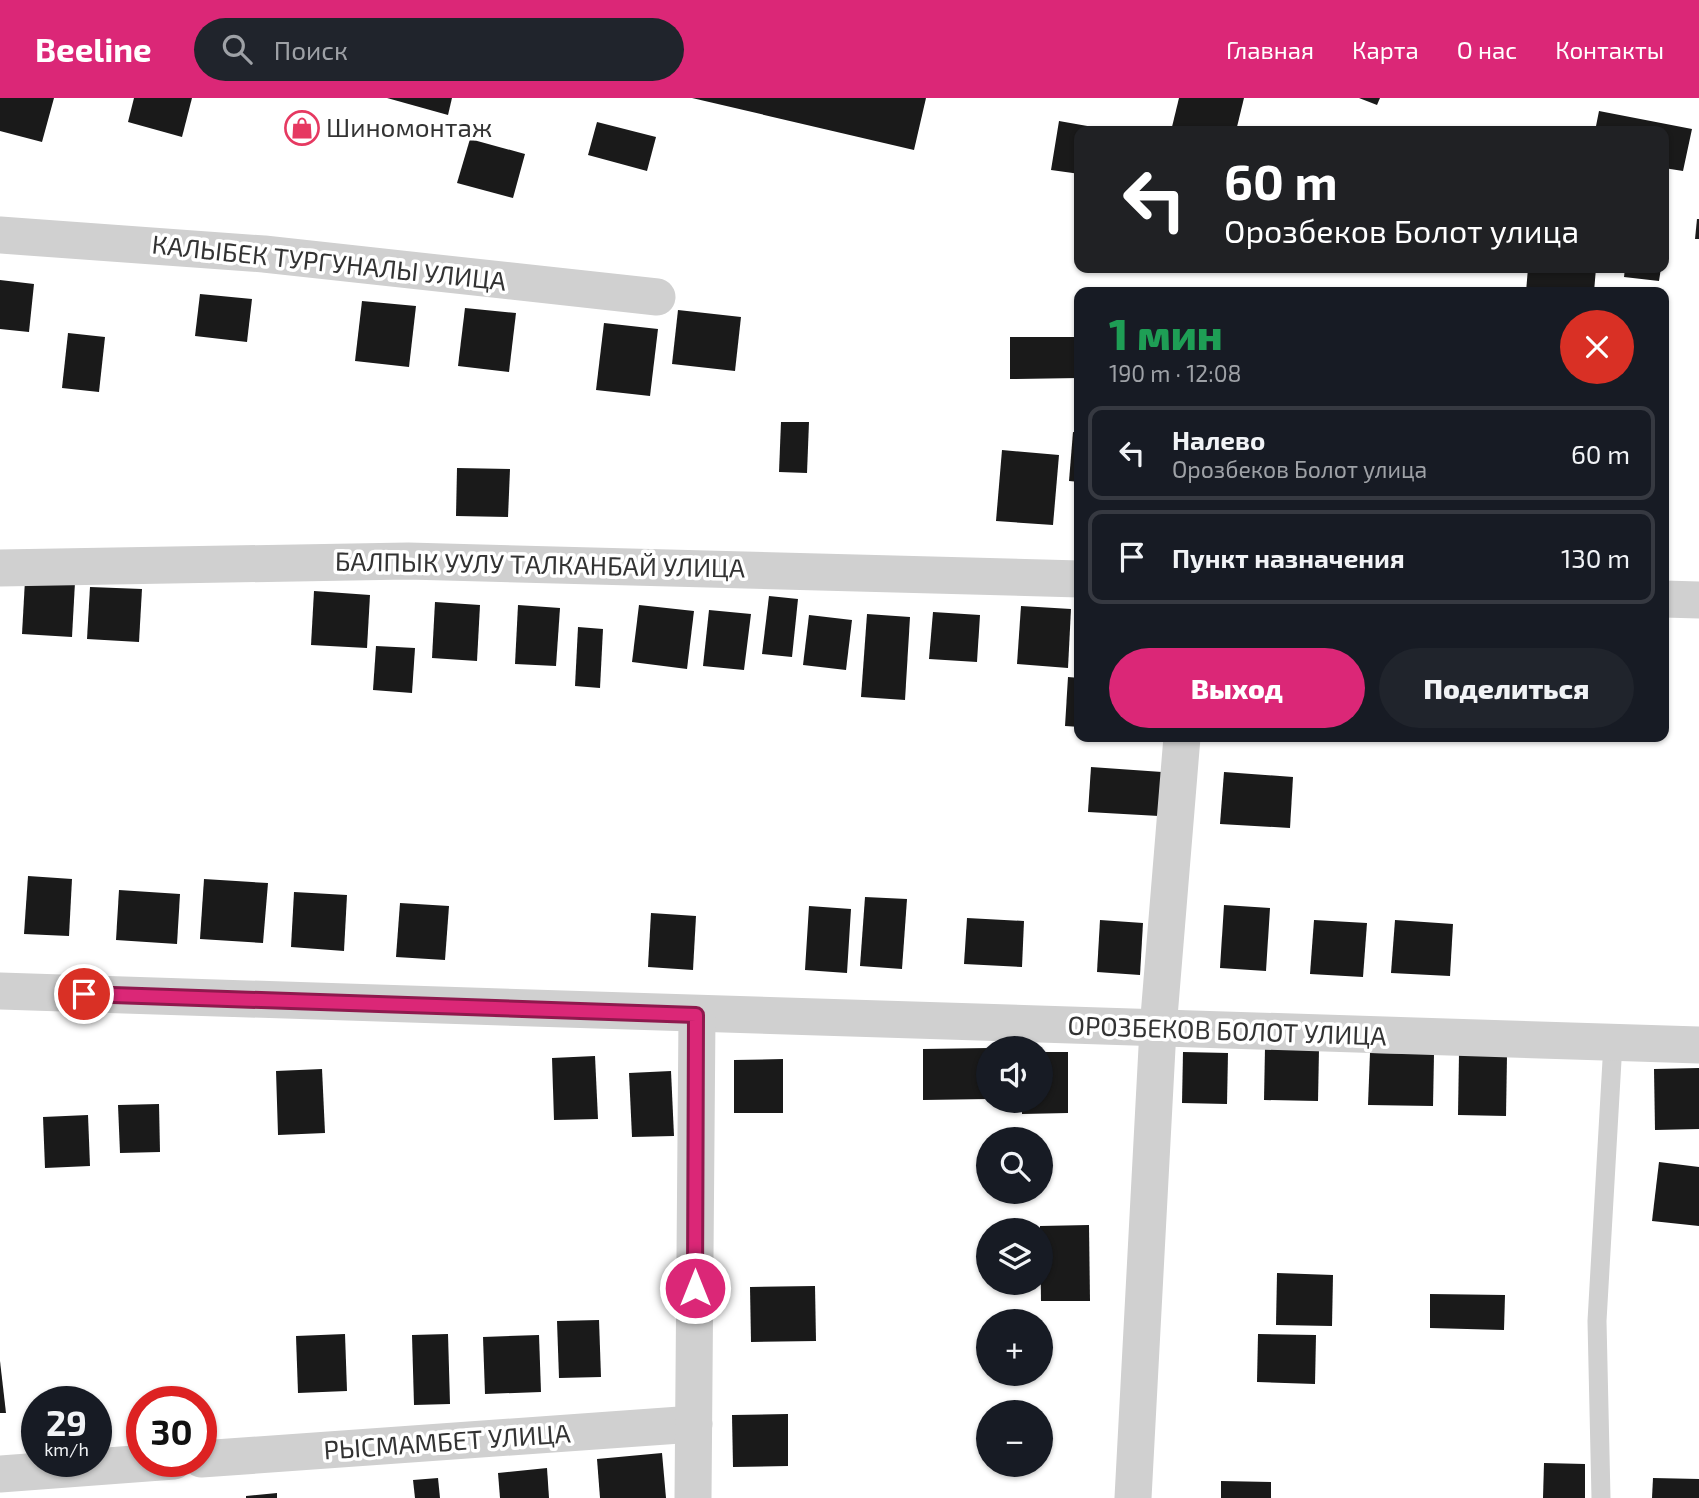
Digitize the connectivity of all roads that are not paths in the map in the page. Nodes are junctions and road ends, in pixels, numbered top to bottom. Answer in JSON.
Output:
{"nodes":[{"id":1,"x":0,"y":235,"type":"edge"},
{"id":2,"x":657,"y":297,"type":"dead end"},
{"id":3,"x":0,"y":568,"type":"edge"},
{"id":4,"x":1074,"y":579,"type":"edge"},
{"id":5,"x":1669,"y":599,"type":"edge"},
{"id":6,"x":1699,"y":600,"type":"edge"},
{"id":7,"x":1182,"y":742,"type":"edge"},
{"id":8,"x":0,"y":991,"type":"edge"},
{"id":9,"x":696,"y":1015,"type":"junction"},
{"id":10,"x":1158,"y":1029,"type":"junction"},
{"id":11,"x":1613,"y":1043,"type":"junction"},
{"id":12,"x":1699,"y":1045,"type":"edge"},
{"id":13,"x":694,"y":1424,"type":"junction"},
{"id":14,"x":217,"y":1458,"type":"edge"},
{"id":15,"x":126,"y":1465,"type":"edge"},
{"id":16,"x":0,"y":1474,"type":"edge"},
{"id":17,"x":693,"y":1498,"type":"edge"},
{"id":18,"x":1133,"y":1498,"type":"edge"},
{"id":19,"x":1601,"y":1498,"type":"edge"}],
"edges":[{"from":1,"to":2,"type":"street","name":"КАЛЫБЕК ТУРГУНАЛЫ УЛИЦА"},
{"from":3,"to":4,"type":"street","name":"БАЛПЫК УУЛУ ТАЛКАНБАЙ УЛИЦА"},
{"from":5,"to":6,"type":"street"},
{"from":7,"to":10,"type":"street"},
{"from":8,"to":9,"type":"street","name":"ОРОЗБЕКОВ БОЛОТ УЛИЦА"},
{"from":9,"to":10,"type":"street","name":"ОРОЗБЕКОВ БОЛОТ УЛИЦА"},
{"from":9,"to":13,"type":"street"},
{"from":10,"to":11,"type":"street","name":"ОРОЗБЕКОВ БОЛОТ УЛИЦА"},
{"from":10,"to":18,"type":"street"},
{"from":11,"to":12,"type":"street","name":"ОРОЗБЕКОВ БОЛОТ УЛИЦА"},
{"from":11,"to":19,"type":"lane"},
{"from":13,"to":14,"type":"street","name":"РЫСМАМБЕТ УЛИЦА"},
{"from":13,"to":17,"type":"street"},
{"from":15,"to":16,"type":"street"}]}
